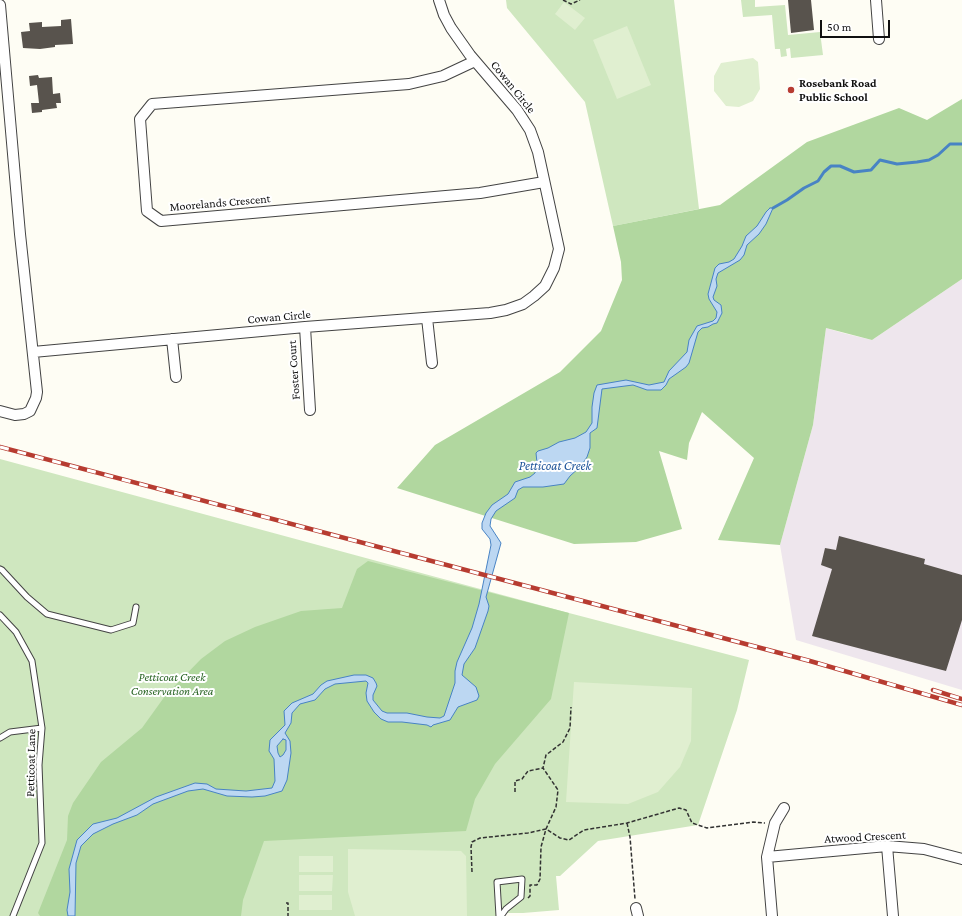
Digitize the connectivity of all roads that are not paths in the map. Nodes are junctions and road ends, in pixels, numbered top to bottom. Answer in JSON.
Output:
{"nodes":[{"id":1,"x":0,"y":0,"type":"edge"},
{"id":2,"x":3,"y":0,"type":"edge"},
{"id":3,"x":439,"y":0,"type":"edge"},
{"id":4,"x":876,"y":0,"type":"edge"},
{"id":5,"x":0,"y":5,"type":"edge"},
{"id":6,"x":879,"y":39,"type":"dead end"},
{"id":7,"x":475,"y":61,"type":"junction"},
{"id":8,"x":544,"y":182,"type":"junction"},
{"id":9,"x":427,"y":318,"type":"junction"},
{"id":10,"x":304,"y":327,"type":"junction"},
{"id":11,"x":172,"y":340,"type":"junction"},
{"id":12,"x":33,"y":352,"type":"junction"},
{"id":13,"x":432,"y":363,"type":"dead end"},
{"id":14,"x":176,"y":377,"type":"dead end"},
{"id":15,"x":310,"y":410,"type":"dead end"},
{"id":16,"x":0,"y":411,"type":"edge"},
{"id":17,"x":0,"y":569,"type":"edge"},
{"id":18,"x":136,"y":607,"type":"dead end"},
{"id":19,"x":0,"y":614,"type":"edge"},
{"id":20,"x":42,"y":728,"type":"junction"},
{"id":21,"x":0,"y":738,"type":"edge"},
{"id":22,"x":784,"y":808,"type":"dead end"},
{"id":23,"x":887,"y":846,"type":"junction"},
{"id":24,"x":767,"y":858,"type":"junction"},
{"id":25,"x":962,"y":859,"type":"edge"},
{"id":26,"x":13,"y":916,"type":"edge"},
{"id":27,"x":500,"y":916,"type":"edge"},
{"id":28,"x":772,"y":916,"type":"edge"},
{"id":29,"x":893,"y":916,"type":"edge"}],
"edges":[{"from":1,"to":2,"type":"street"},
{"from":3,"to":7,"type":"street","name":"Cowan Circle"},
{"from":4,"to":6,"type":"street"},
{"from":5,"to":12,"type":"street"},
{"from":7,"to":8,"type":"street","name":"Cowan Circle"},
{"from":7,"to":8,"type":"street","name":"Moorelands Crescent"},
{"from":8,"to":9,"type":"street","name":"Cowan Circle"},
{"from":9,"to":10,"type":"street","name":"Cowan Circle"},
{"from":9,"to":13,"type":"street"},
{"from":10,"to":11,"type":"street","name":"Cowan Circle"},
{"from":10,"to":15,"type":"street","name":"Foster Court"},
{"from":11,"to":12,"type":"street","name":"Cowan Circle"},
{"from":11,"to":14,"type":"street"},
{"from":12,"to":16,"type":"street"},
{"from":17,"to":18,"type":"lane"},
{"from":19,"to":20,"type":"lane","name":"Petticoat Lane"},
{"from":20,"to":21,"type":"lane"},
{"from":20,"to":26,"type":"lane","name":"Petticoat Lane"},
{"from":22,"to":24,"type":"street"},
{"from":23,"to":24,"type":"street","name":"Atwood Crescent"},
{"from":23,"to":25,"type":"street","name":"Atwood Crescent"},
{"from":23,"to":29,"type":"street"},
{"from":24,"to":28,"type":"street"},
{"from":27,"to":27,"type":"lane"}]}
